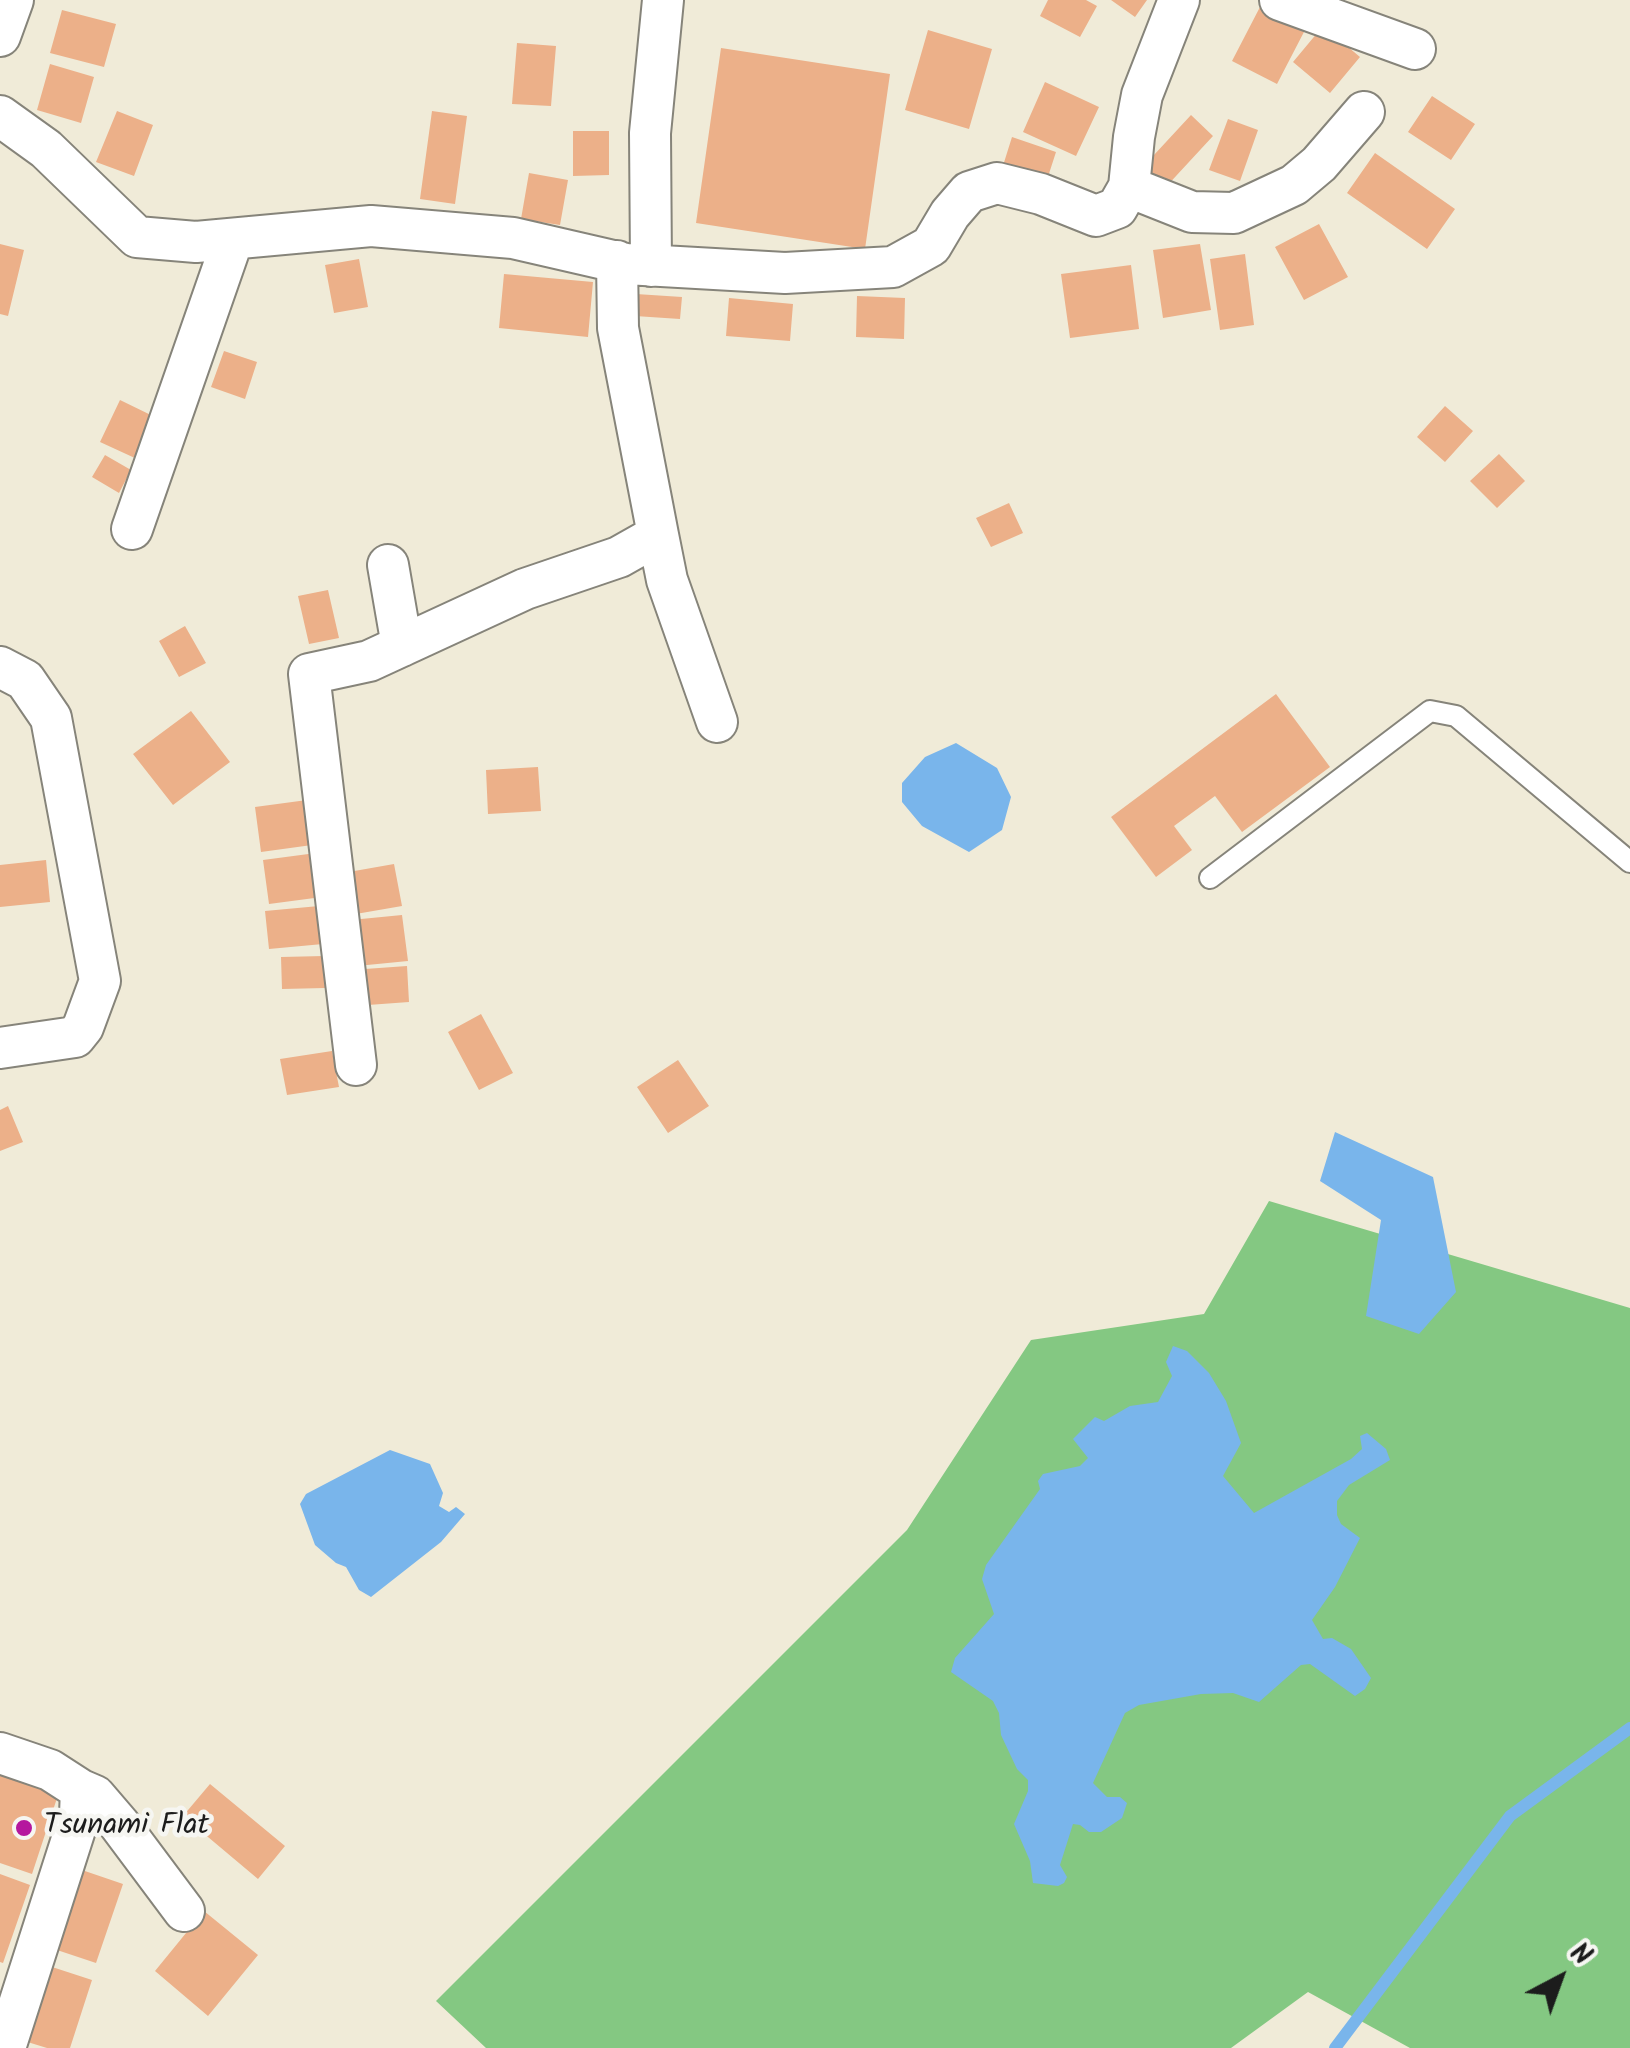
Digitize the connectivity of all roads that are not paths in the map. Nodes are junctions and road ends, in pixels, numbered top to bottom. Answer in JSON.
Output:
{"nodes":[{"id":1,"x":12,"y":0,"type":"edge"},
{"id":2,"x":663,"y":0,"type":"edge"},
{"id":3,"x":1179,"y":0,"type":"edge"},
{"id":4,"x":1280,"y":0,"type":"edge"},
{"id":5,"x":0,"y":36,"type":"edge"},
{"id":6,"x":1415,"y":49,"type":"dead end"},
{"id":7,"x":1364,"y":112,"type":"dead end"},
{"id":8,"x":0,"y":116,"type":"edge"},
{"id":9,"x":1129,"y":187,"type":"junction"},
{"id":10,"x":233,"y":239,"type":"junction"},
{"id":11,"x":634,"y":264,"type":"junction"},
{"id":12,"x":132,"y":530,"type":"dead end"},
{"id":13,"x":658,"y":535,"type":"junction"},
{"id":14,"x":388,"y":565,"type":"dead end"},
{"id":15,"x":402,"y":646,"type":"junction"},
{"id":16,"x":0,"y":667,"type":"edge"},
{"id":17,"x":717,"y":722,"type":"dead end"},
{"id":18,"x":1630,"y":862,"type":"edge"},
{"id":19,"x":1210,"y":878,"type":"dead end"},
{"id":20,"x":0,"y":1048,"type":"edge"},
{"id":21,"x":356,"y":1065,"type":"dead end"},
{"id":22,"x":0,"y":1752,"type":"edge"},
{"id":23,"x":81,"y":1790,"type":"junction"},
{"id":24,"x":184,"y":1911,"type":"dead end"},
{"id":25,"x":4,"y":2048,"type":"edge"}],
"edges":[{"from":1,"to":5,"type":"street"},
{"from":2,"to":11,"type":"street"},
{"from":3,"to":9,"type":"street"},
{"from":4,"to":6,"type":"street"},
{"from":7,"to":9,"type":"street"},
{"from":8,"to":10,"type":"street"},
{"from":9,"to":11,"type":"street"},
{"from":10,"to":11,"type":"street"},
{"from":10,"to":12,"type":"street"},
{"from":11,"to":13,"type":"street"},
{"from":13,"to":15,"type":"street"},
{"from":13,"to":17,"type":"street"},
{"from":14,"to":15,"type":"street"},
{"from":15,"to":21,"type":"street"},
{"from":16,"to":20,"type":"street"},
{"from":18,"to":19,"type":"lane"},
{"from":22,"to":23,"type":"street"},
{"from":23,"to":24,"type":"street"},
{"from":23,"to":25,"type":"street"}]}
